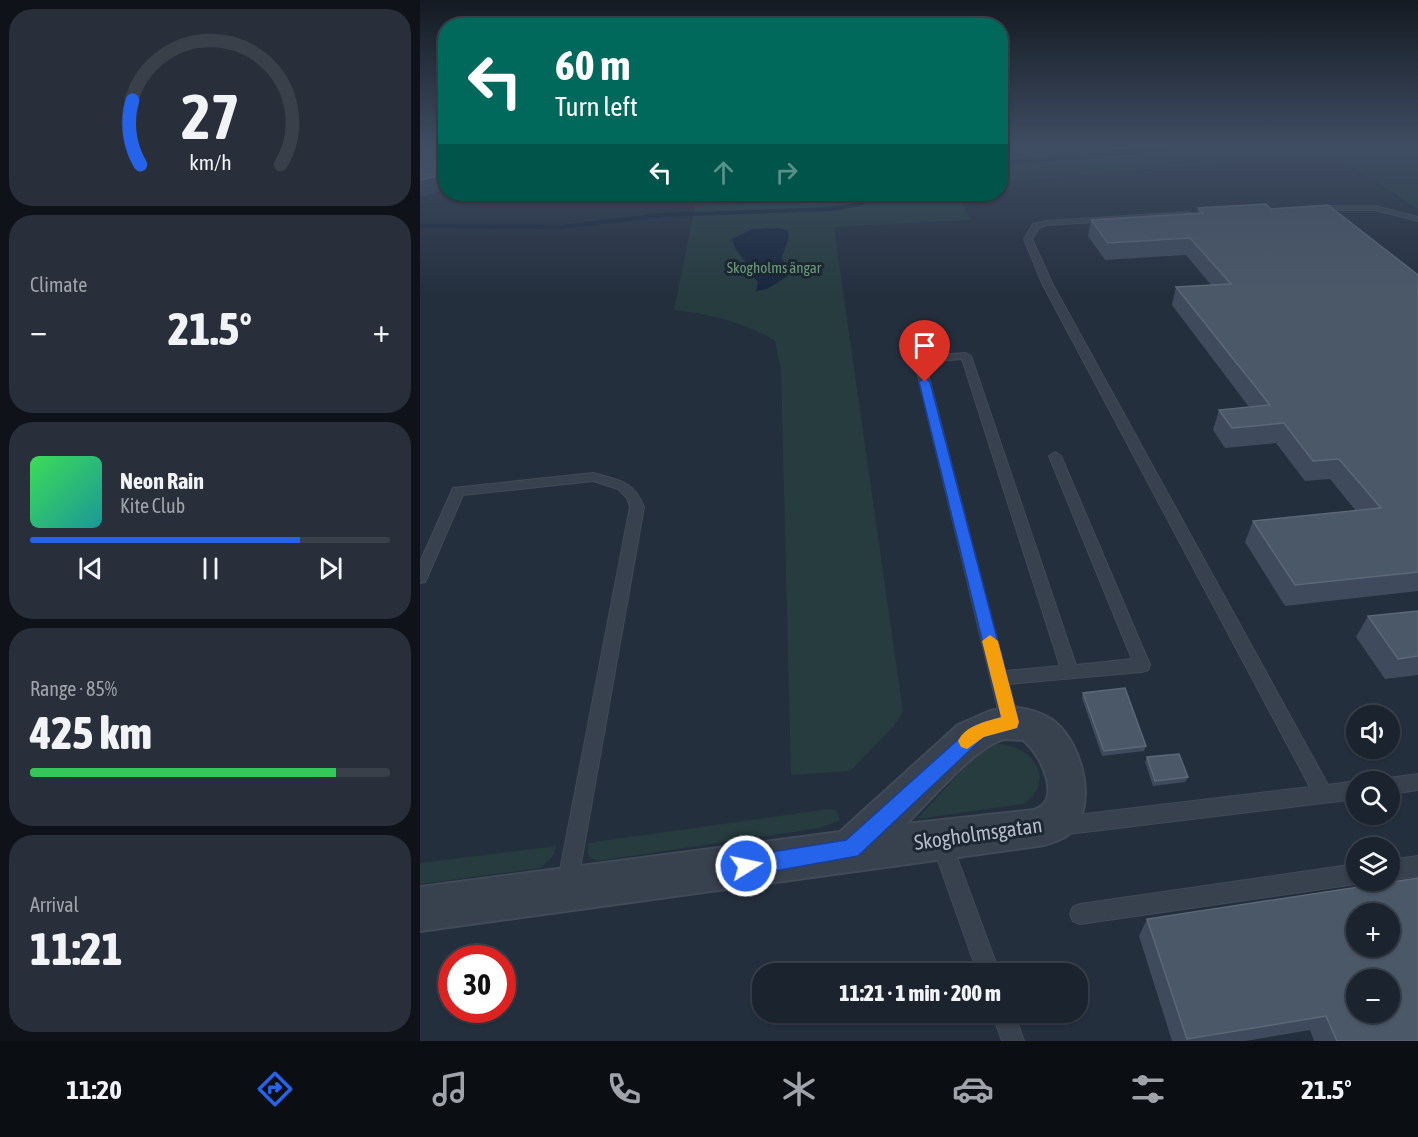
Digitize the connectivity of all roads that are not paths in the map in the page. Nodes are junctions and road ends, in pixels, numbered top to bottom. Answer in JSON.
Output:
{"nodes":[{"id":1,"x":1304,"y":208,"type":"edge"},
{"id":2,"x":1201,"y":213,"type":"edge"},
{"id":3,"x":1418,"y":219,"type":"edge"},
{"id":4,"x":1055,"y":456,"type":"dead end"},
{"id":5,"x":420,"y":578,"type":"edge"},
{"id":6,"x":1070,"y":672,"type":"junction"},
{"id":7,"x":999,"y":678,"type":"junction"},
{"id":8,"x":1010,"y":722,"type":"junction"},
{"id":9,"x":1418,"y":782,"type":"edge"},
{"id":10,"x":1400,"y":784,"type":"edge"},
{"id":11,"x":1346,"y":791,"type":"edge"},
{"id":12,"x":1323,"y":794,"type":"junction"},
{"id":13,"x":1034,"y":829,"type":"junction"},
{"id":14,"x":940,"y":839,"type":"junction"},
{"id":15,"x":851,"y":849,"type":"junction"},
{"id":16,"x":1418,"y":866,"type":"edge"},
{"id":17,"x":1400,"y":868,"type":"edge"},
{"id":18,"x":1346,"y":875,"type":"edge"},
{"id":19,"x":566,"y":890,"type":"junction"},
{"id":20,"x":420,"y":909,"type":"edge"},
{"id":21,"x":1080,"y":914,"type":"dead end"},
{"id":22,"x":985,"y":963,"type":"edge"},
{"id":23,"x":1007,"y":1023,"type":"edge"},
{"id":24,"x":1014,"y":1041,"type":"edge"}],
"edges":[{"from":1,"to":3,"type":"lane"},
{"from":2,"to":12,"type":"lane"},
{"from":4,"to":6,"type":"lane"},
{"from":5,"to":19,"type":"lane"},
{"from":6,"to":7,"type":"lane"},
{"from":6,"to":7,"type":"lane"},
{"from":7,"to":8,"type":"lane"},
{"from":8,"to":13,"type":"street","name":"Skogholmsgatan"},
{"from":8,"to":15,"type":"street"},
{"from":9,"to":10,"type":"lane"},
{"from":11,"to":12,"type":"lane"},
{"from":12,"to":13,"type":"lane"},
{"from":13,"to":14,"type":"street","name":"Skogholmsgatan"},
{"from":14,"to":15,"type":"street","name":"Skogholmsgatan"},
{"from":14,"to":22,"type":"lane"},
{"from":15,"to":19,"type":"street","name":"Skogholmsgatan"},
{"from":16,"to":17,"type":"lane"},
{"from":18,"to":21,"type":"lane"},
{"from":19,"to":20,"type":"street","name":"Skogholmsgatan"},
{"from":23,"to":24,"type":"lane"}]}
